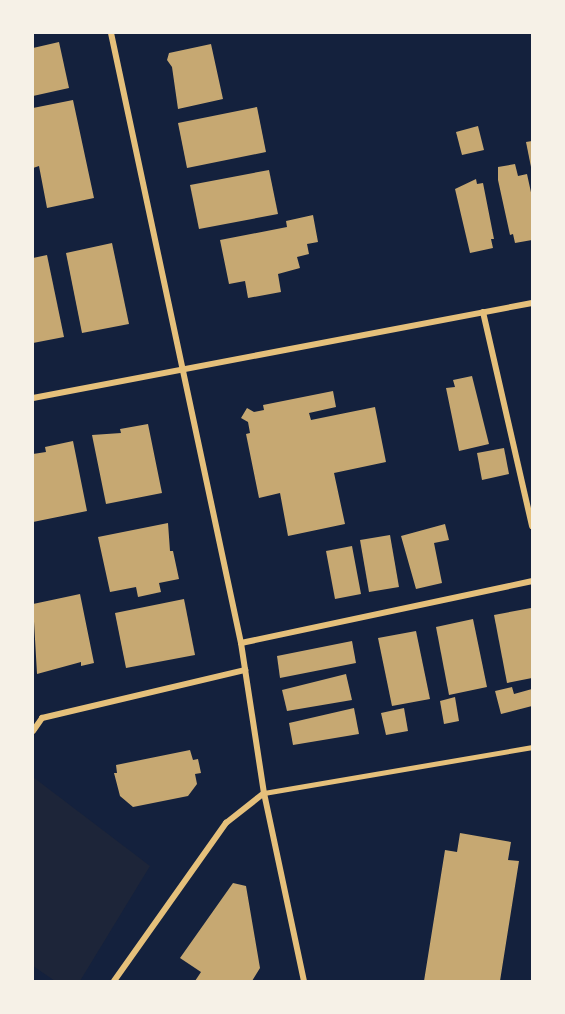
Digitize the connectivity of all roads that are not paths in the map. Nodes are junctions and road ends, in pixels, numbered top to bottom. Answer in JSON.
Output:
{"nodes":[{"id":1,"x":111,"y":33,"type":"edge"},
{"id":2,"x":532,"y":303,"type":"edge"},
{"id":3,"x":483,"y":312,"type":"junction"},
{"id":4,"x":182,"y":371,"type":"junction"},
{"id":5,"x":33,"y":398,"type":"edge"},
{"id":6,"x":532,"y":526,"type":"edge"},
{"id":7,"x":532,"y":581,"type":"edge"},
{"id":8,"x":241,"y":644,"type":"junction"},
{"id":9,"x":244,"y":670,"type":"junction"},
{"id":10,"x":33,"y":731,"type":"edge"},
{"id":11,"x":532,"y":747,"type":"edge"},
{"id":12,"x":264,"y":793,"type":"junction"},
{"id":13,"x":114,"y":981,"type":"edge"},
{"id":14,"x":304,"y":981,"type":"edge"}],
"edges":[{"from":1,"to":4,"type":"street"},
{"from":2,"to":3,"type":"street"},
{"from":3,"to":4,"type":"street"},
{"from":3,"to":6,"type":"street"},
{"from":4,"to":5,"type":"street"},
{"from":4,"to":8,"type":"street"},
{"from":7,"to":8,"type":"street"},
{"from":8,"to":9,"type":"street"},
{"from":9,"to":10,"type":"street"},
{"from":9,"to":12,"type":"street"},
{"from":11,"to":12,"type":"lane"},
{"from":12,"to":13,"type":"street"},
{"from":12,"to":14,"type":"street"}]}
